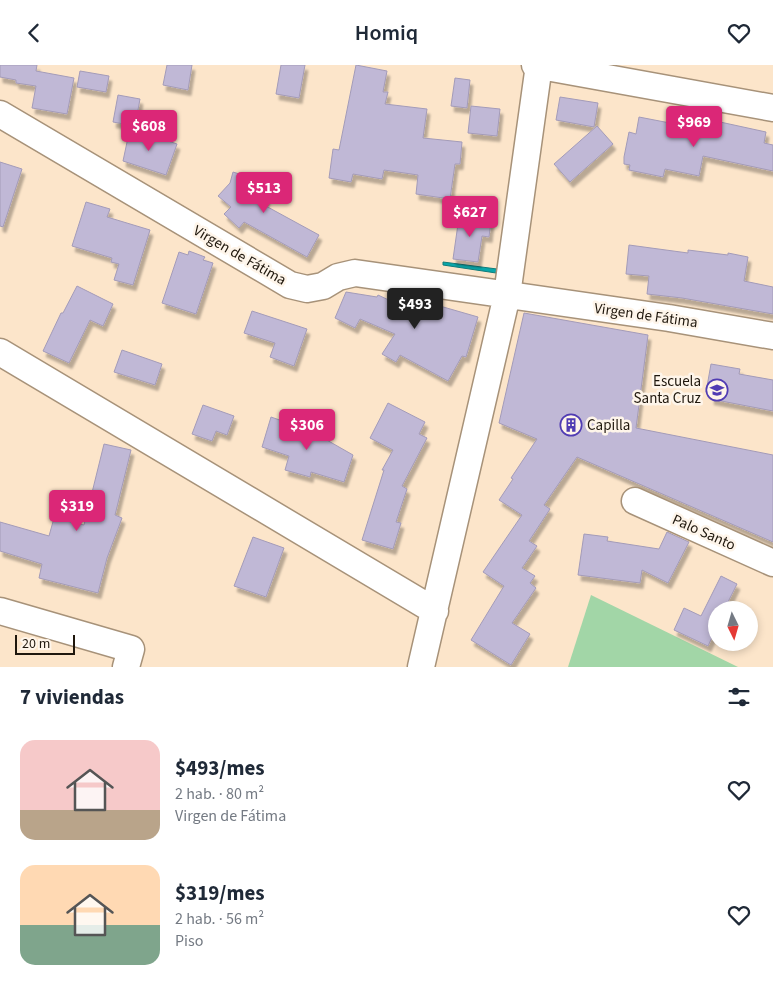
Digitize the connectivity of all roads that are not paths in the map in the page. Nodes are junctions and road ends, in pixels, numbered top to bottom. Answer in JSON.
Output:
{"nodes":[{"id":1,"x":537,"y":65,"type":"edge"},
{"id":2,"x":773,"y":108,"type":"edge"},
{"id":3,"x":0,"y":114,"type":"edge"},
{"id":4,"x":507,"y":295,"type":"junction"},
{"id":5,"x":773,"y":336,"type":"edge"},
{"id":6,"x":0,"y":353,"type":"edge"},
{"id":7,"x":635,"y":501,"type":"dead end"},
{"id":8,"x":773,"y":563,"type":"edge"},
{"id":9,"x":0,"y":611,"type":"edge"},
{"id":10,"x":435,"y":611,"type":"junction"},
{"id":11,"x":126,"y":667,"type":"edge"},
{"id":12,"x":421,"y":667,"type":"edge"}],
"edges":[{"from":1,"to":2,"type":"street"},
{"from":1,"to":4,"type":"street"},
{"from":3,"to":4,"type":"street","name":"Virgen de Fátima"},
{"from":4,"to":5,"type":"street","name":"Virgen de Fátima"},
{"from":4,"to":10,"type":"street"},
{"from":6,"to":10,"type":"street"},
{"from":7,"to":8,"type":"street","name":"Palo Santo"},
{"from":9,"to":11,"type":"street"},
{"from":10,"to":12,"type":"street"}]}
